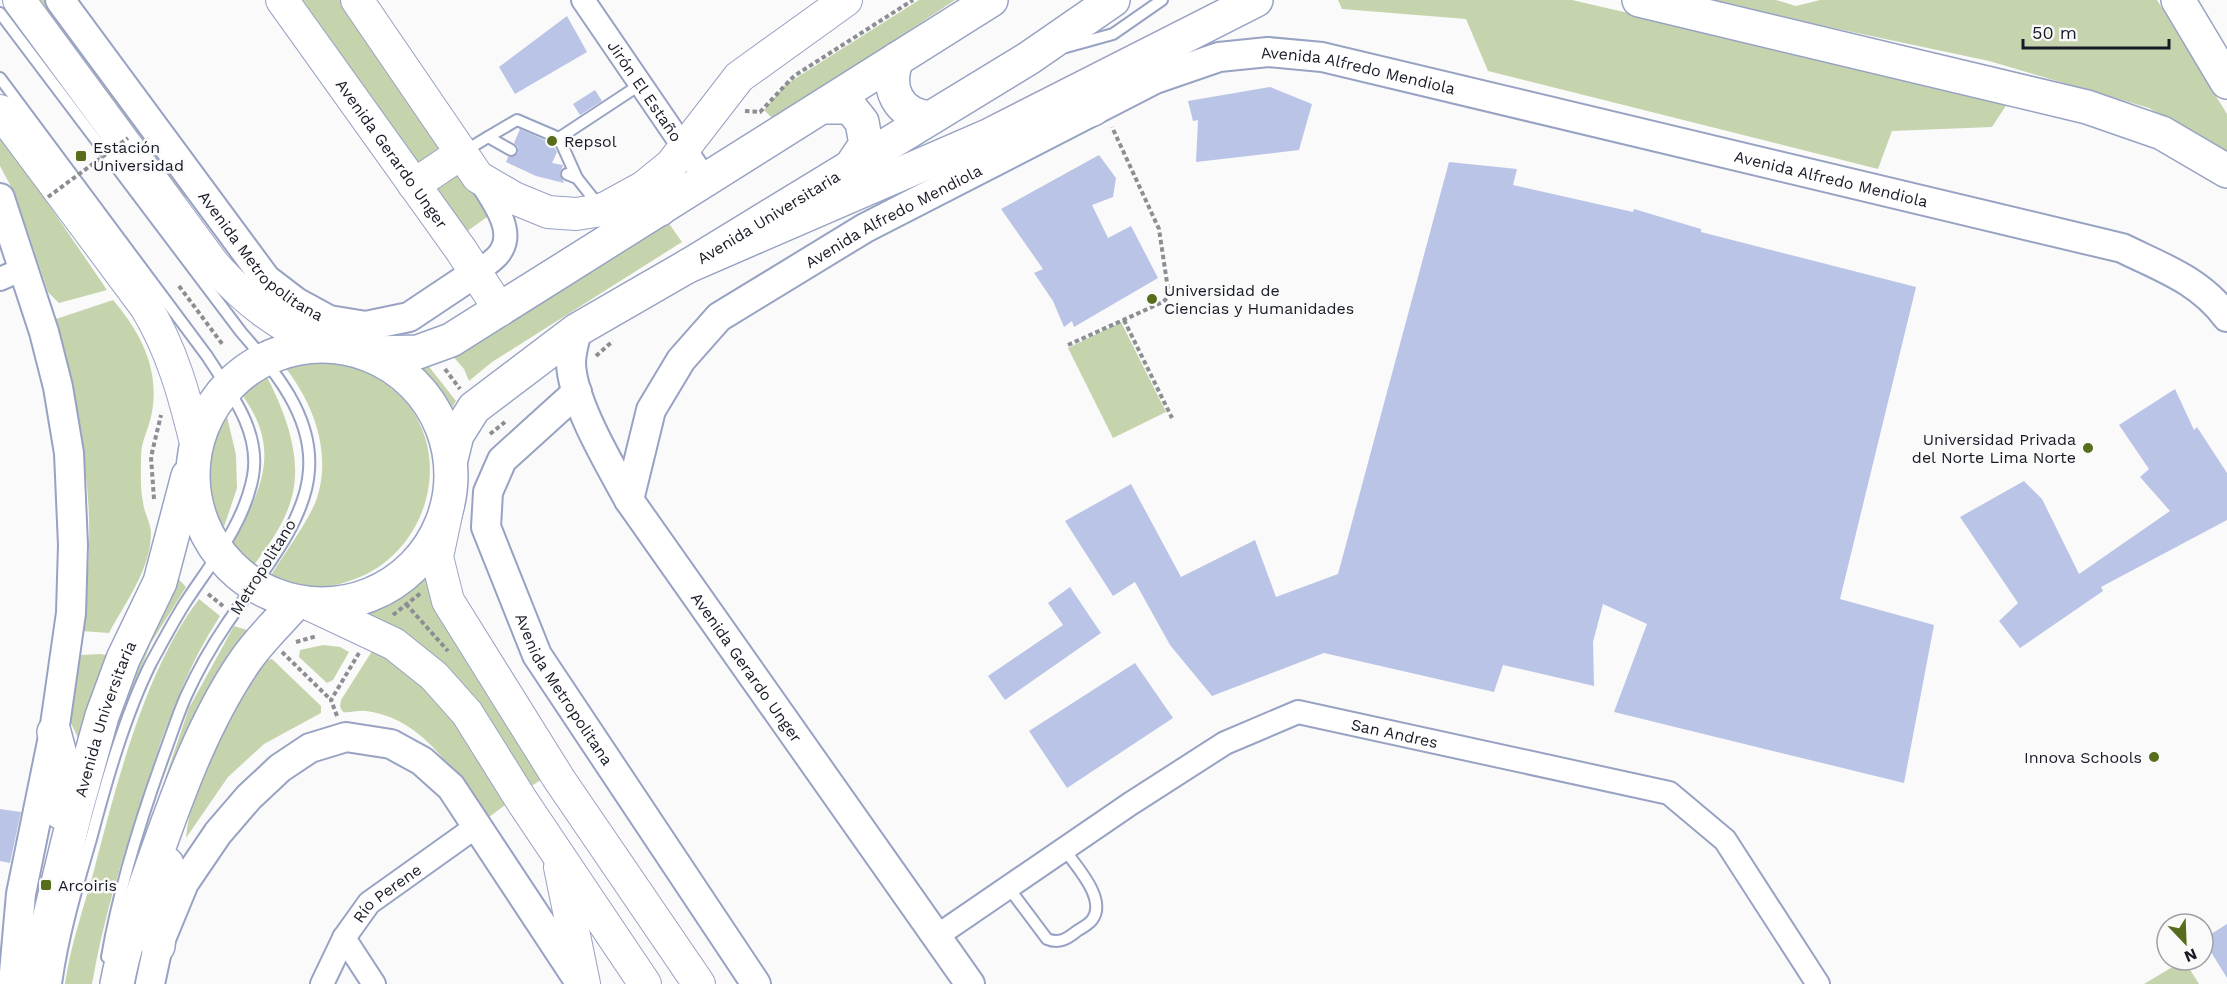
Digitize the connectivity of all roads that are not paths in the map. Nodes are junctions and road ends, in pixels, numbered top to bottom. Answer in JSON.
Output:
{"nodes":[{"id":1,"x":19,"y":0,"type":"edge"},
{"id":2,"x":60,"y":0,"type":"edge"},
{"id":3,"x":282,"y":0,"type":"edge"},
{"id":4,"x":357,"y":0,"type":"edge"},
{"id":5,"x":583,"y":0,"type":"edge"},
{"id":6,"x":846,"y":0,"type":"edge"},
{"id":7,"x":991,"y":0,"type":"edge"},
{"id":8,"x":1113,"y":0,"type":"edge"},
{"id":9,"x":1162,"y":0,"type":"edge"},
{"id":10,"x":1256,"y":0,"type":"edge"},
{"id":11,"x":1639,"y":0,"type":"edge"},
{"id":12,"x":2178,"y":0,"type":"edge"},
{"id":13,"x":0,"y":13,"type":"edge"},
{"id":14,"x":1029,"y":58,"type":"junction"},
{"id":15,"x":897,"y":59,"type":"junction"},
{"id":16,"x":0,"y":78,"type":"edge"},
{"id":17,"x":2227,"y":82,"type":"edge"},
{"id":18,"x":641,"y":84,"type":"junction"},
{"id":19,"x":822,"y":107,"type":"junction"},
{"id":20,"x":1097,"y":107,"type":"junction"},
{"id":21,"x":0,"y":111,"type":"edge"},
{"id":22,"x":930,"y":118,"type":"junction"},
{"id":23,"x":488,"y":137,"type":"junction"},
{"id":24,"x":559,"y":138,"type":"junction"},
{"id":25,"x":684,"y":147,"type":"junction"},
{"id":26,"x":511,"y":150,"type":"dead end"},
{"id":27,"x":942,"y":156,"type":"junction"},
{"id":28,"x":469,"y":165,"type":"junction"},
{"id":29,"x":852,"y":165,"type":"junction"},
{"id":30,"x":2227,"y":171,"type":"edge"},
{"id":31,"x":706,"y":180,"type":"junction"},
{"id":32,"x":414,"y":185,"type":"junction"},
{"id":33,"x":0,"y":198,"type":"edge"},
{"id":34,"x":660,"y":209,"type":"junction"},
{"id":35,"x":602,"y":210,"type":"junction"},
{"id":36,"x":688,"y":266,"type":"junction"},
{"id":37,"x":475,"y":273,"type":"junction"},
{"id":38,"x":12,"y":274,"type":"edge"},
{"id":39,"x":500,"y":310,"type":"junction"},
{"id":40,"x":2227,"y":317,"type":"edge"},
{"id":41,"x":577,"y":330,"type":"junction"},
{"id":42,"x":323,"y":346,"type":"junction"},
{"id":43,"x":365,"y":353,"type":"junction"},
{"id":44,"x":265,"y":359,"type":"junction"},
{"id":45,"x":227,"y":387,"type":"junction"},
{"id":46,"x":577,"y":392,"type":"junction"},
{"id":47,"x":194,"y":452,"type":"junction"},
{"id":48,"x":451,"y":459,"type":"junction"},
{"id":49,"x":630,"y":500,"type":"junction"},
{"id":50,"x":448,"y":505,"type":"junction"},
{"id":51,"x":219,"y":554,"type":"junction"},
{"id":52,"x":253,"y":586,"type":"junction"},
{"id":53,"x":303,"y":603,"type":"junction"},
{"id":54,"x":54,"y":732,"type":"junction"},
{"id":55,"x":175,"y":802,"type":"junction"},
{"id":56,"x":477,"y":826,"type":"junction"},
{"id":57,"x":1064,"y":849,"type":"junction"},
{"id":58,"x":556,"y":852,"type":"junction"},
{"id":59,"x":1008,"y":887,"type":"junction"},
{"id":60,"x":57,"y":890,"type":"junction"},
{"id":61,"x":11,"y":893,"type":"edge"},
{"id":62,"x":9,"y":930,"type":"edge"},
{"id":63,"x":937,"y":936,"type":"junction"},
{"id":64,"x":344,"y":938,"type":"junction"},
{"id":65,"x":158,"y":946,"type":"junction"},
{"id":66,"x":111,"y":978,"type":"edge"},
{"id":67,"x":13,"y":984,"type":"edge"},
{"id":68,"x":37,"y":984,"type":"edge"},
{"id":69,"x":56,"y":984,"type":"edge"},
{"id":70,"x":150,"y":984,"type":"edge"},
{"id":71,"x":322,"y":984,"type":"edge"},
{"id":72,"x":374,"y":984,"type":"edge"},
{"id":73,"x":582,"y":984,"type":"edge"},
{"id":74,"x":645,"y":984,"type":"edge"},
{"id":75,"x":699,"y":984,"type":"edge"},
{"id":76,"x":756,"y":984,"type":"edge"},
{"id":77,"x":970,"y":984,"type":"edge"},
{"id":78,"x":1818,"y":984,"type":"edge"}],
"edges":[{"from":1,"to":42,"type":"main road","name":"Avenida Metropolitana"},
{"from":2,"to":37,"type":"street","name":"Avenida Metropolitana"},
{"from":3,"to":32,"type":"main road","name":"Avenida Gerardo Unger"},
{"from":4,"to":28,"type":"main road"},
{"from":5,"to":18,"type":"street","name":"Jirón El Estaño"},
{"from":6,"to":25,"type":"main road"},
{"from":7,"to":15,"type":"main road"},
{"from":8,"to":14,"type":"main road","name":"Avenida Universitaria"},
{"from":9,"to":14,"type":"lane"},
{"from":10,"to":27,"type":"main road"},
{"from":11,"to":30,"type":"main road"},
{"from":12,"to":17,"type":"main road"},
{"from":13,"to":44,"type":"lane","name":"Metropolitano"},
{"from":14,"to":22,"type":"main road","name":"Avenida Universitaria"},
{"from":15,"to":19,"type":"main road"},
{"from":15,"to":22,"type":"main road"},
{"from":16,"to":45,"type":"lane"},
{"from":18,"to":24,"type":"lane"},
{"from":18,"to":25,"type":"street","name":"Jirón El Estaño"},
{"from":19,"to":29,"type":"main road"},
{"from":19,"to":31,"type":"main road"},
{"from":20,"to":27,"type":"main road"},
{"from":20,"to":40,"type":"street","name":"Avenida Alfredo Mendiola"},
{"from":20,"to":49,"type":"street","name":"Avenida Alfredo Mendiola"},
{"from":21,"to":47,"type":"main road"},
{"from":22,"to":29,"type":"main road","name":"Avenida Universitaria"},
{"from":23,"to":24,"type":"lane"},
{"from":23,"to":26,"type":"lane"},
{"from":23,"to":28,"type":"lane"},
{"from":24,"to":35,"type":"lane"},
{"from":25,"to":31,"type":"street","name":"Jirón El Estaño"},
{"from":25,"to":35,"type":"main road"},
{"from":27,"to":36,"type":"main road"},
{"from":28,"to":32,"type":"main road"},
{"from":28,"to":35,"type":"main road"},
{"from":28,"to":37,"type":"street"},
{"from":29,"to":36,"type":"main road","name":"Avenida Universitaria"},
{"from":31,"to":34,"type":"main road"},
{"from":32,"to":37,"type":"main road","name":"Avenida Gerardo Unger"},
{"from":33,"to":38,"type":"street"},
{"from":34,"to":35,"type":"main road"},
{"from":34,"to":39,"type":"main road"},
{"from":36,"to":41,"type":"main road","name":"Avenida Universitaria"},
{"from":37,"to":39,"type":"main road","name":"Avenida Gerardo Unger"},
{"from":38,"to":54,"type":"street"},
{"from":39,"to":43,"type":"main road"},
{"from":41,"to":46,"type":"street","name":"Avenida Gerardo Unger"},
{"from":41,"to":48,"type":"main road","name":"Avenida Universitaria"},
{"from":42,"to":43,"type":"main road","name":"Avenida Universitaria"},
{"from":42,"to":44,"type":"main road","name":"Avenida Universitaria"},
{"from":43,"to":48,"type":"main road"},
{"from":44,"to":45,"type":"main road","name":"Avenida Universitaria"},
{"from":44,"to":52,"type":"lane","name":"Metropolitano"},
{"from":45,"to":47,"type":"main road","name":"Avenida Universitaria"},
{"from":45,"to":51,"type":"lane"},
{"from":46,"to":49,"type":"street","name":"Avenida Gerardo Unger"},
{"from":46,"to":76,"type":"street","name":"Avenida Metropolitana"},
{"from":47,"to":51,"type":"main road"},
{"from":47,"to":60,"type":"main road","name":"Avenida Universitaria"},
{"from":48,"to":50,"type":"main road"},
{"from":49,"to":63,"type":"street","name":"Avenida Gerardo Unger"},
{"from":50,"to":53,"type":"main road"},
{"from":50,"to":75,"type":"main road"},
{"from":51,"to":52,"type":"main road"},
{"from":51,"to":69,"type":"lane"},
{"from":52,"to":53,"type":"main road"},
{"from":52,"to":66,"type":"lane","name":"Metropolitano"},
{"from":53,"to":55,"type":"main road"},
{"from":53,"to":58,"type":"main road"},
{"from":54,"to":60,"type":"main road"},
{"from":54,"to":61,"type":"street"},
{"from":55,"to":65,"type":"main road"},
{"from":55,"to":66,"type":"main road"},
{"from":56,"to":64,"type":"street","name":"Río Perene"},
{"from":56,"to":65,"type":"street"},
{"from":56,"to":73,"type":"street"},
{"from":57,"to":59,"type":"street","name":"San Andres"},
{"from":57,"to":59,"type":"lane"},
{"from":57,"to":78,"type":"street","name":"San Andres"},
{"from":58,"to":73,"type":"main road"},
{"from":58,"to":74,"type":"main road"},
{"from":59,"to":63,"type":"street","name":"San Andres"},
{"from":60,"to":68,"type":"main road","name":"Avenida Universitaria"},
{"from":61,"to":62,"type":"street"},
{"from":62,"to":67,"type":"street"},
{"from":63,"to":77,"type":"street","name":"Avenida Gerardo Unger"},
{"from":64,"to":71,"type":"street","name":"Río Perene"},
{"from":64,"to":72,"type":"street"},
{"from":65,"to":70,"type":"street"}]}
